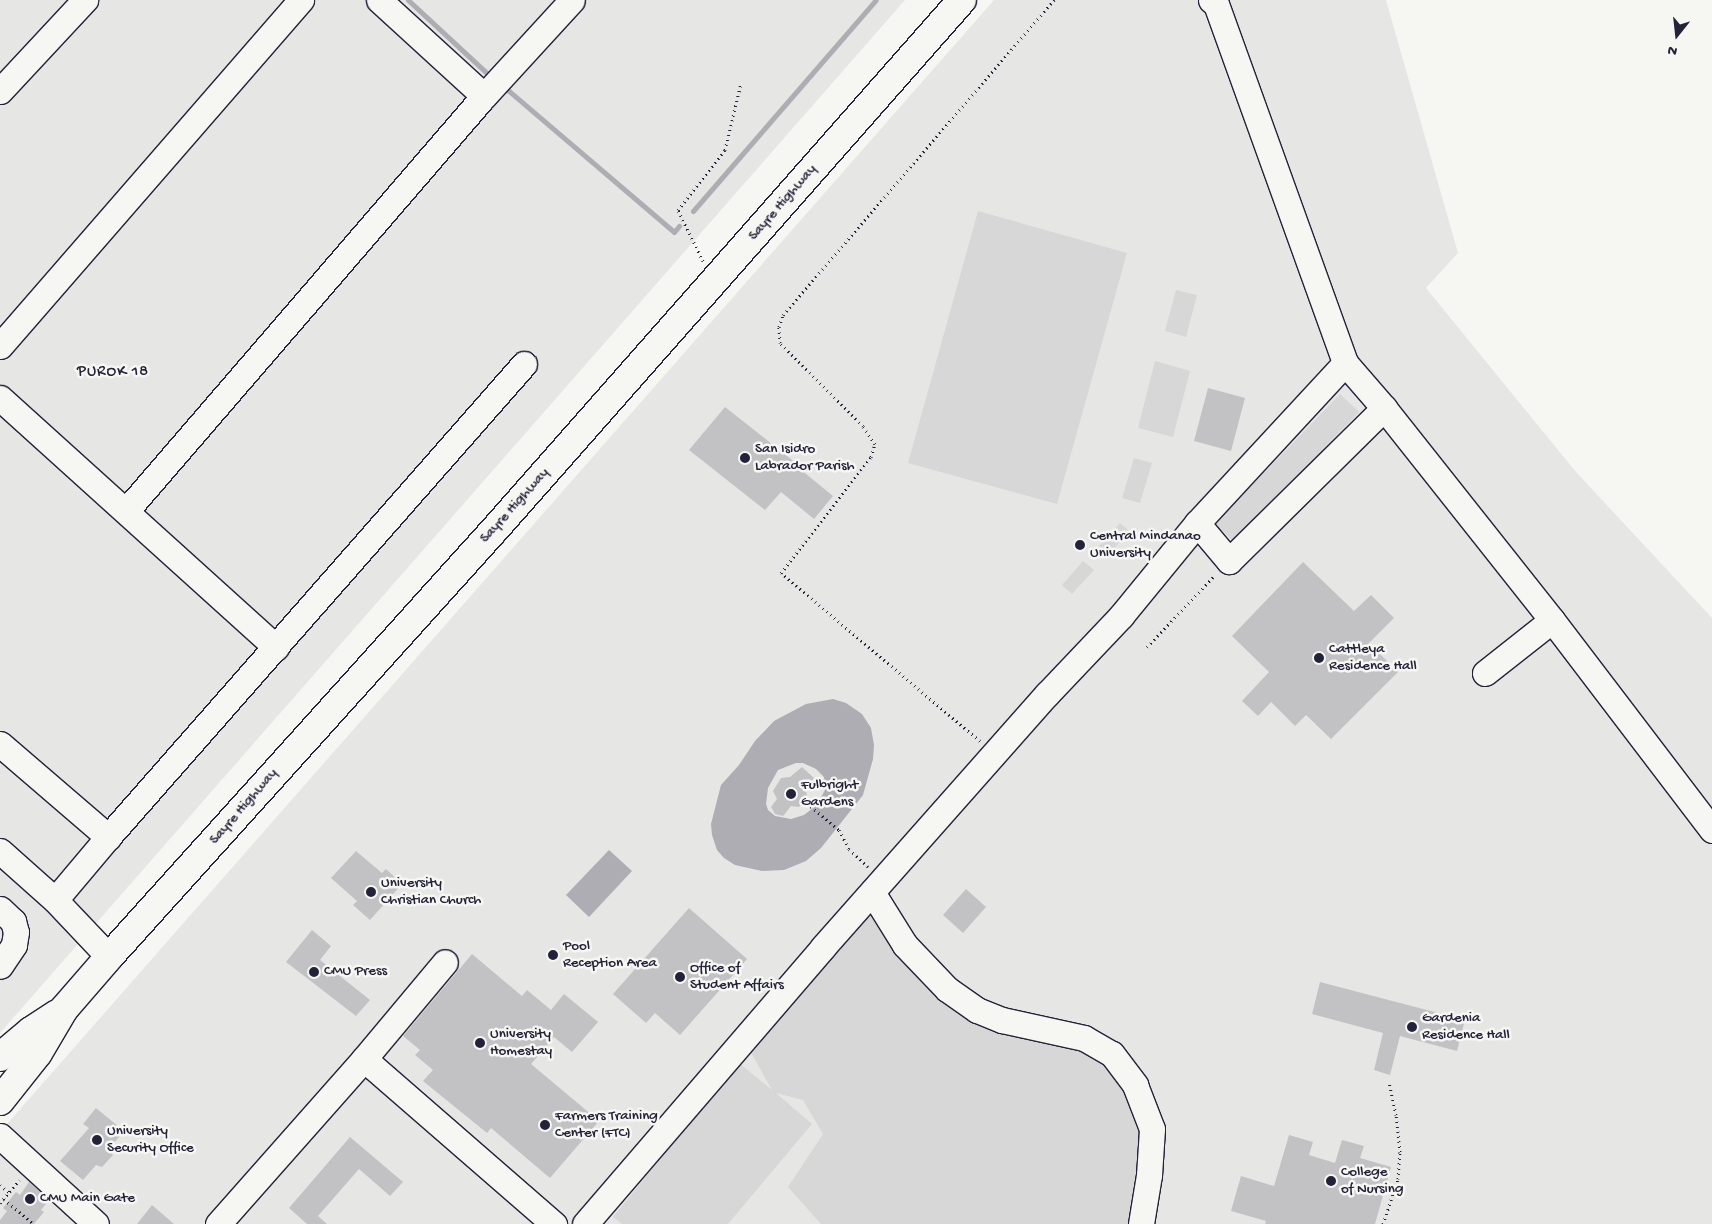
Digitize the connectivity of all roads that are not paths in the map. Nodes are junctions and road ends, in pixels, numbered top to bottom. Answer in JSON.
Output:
{"nodes":[{"id":1,"x":85,"y":0,"type":"edge"},
{"id":2,"x":301,"y":0,"type":"edge"},
{"id":3,"x":379,"y":0,"type":"edge"},
{"id":4,"x":572,"y":0,"type":"edge"},
{"id":5,"x":962,"y":0,"type":"edge"},
{"id":6,"x":1215,"y":1,"type":"edge"},
{"id":7,"x":0,"y":92,"type":"edge"},
{"id":8,"x":484,"y":96,"type":"junction"},
{"id":9,"x":0,"y":346,"type":"edge"},
{"id":10,"x":1346,"y":363,"type":"junction"},
{"id":11,"x":524,"y":364,"type":"dead end"},
{"id":12,"x":0,"y":398,"type":"edge"},
{"id":13,"x":1384,"y":408,"type":"junction"},
{"id":14,"x":126,"y":511,"type":"junction"},
{"id":15,"x":1197,"y":523,"type":"junction"},
{"id":16,"x":1552,"y":620,"type":"junction"},
{"id":17,"x":276,"y":647,"type":"junction"},
{"id":18,"x":1485,"y":673,"type":"dead end"},
{"id":19,"x":0,"y":744,"type":"edge"},
{"id":20,"x":1712,"y":830,"type":"edge"},
{"id":21,"x":108,"y":837,"type":"junction"},
{"id":22,"x":0,"y":851,"type":"edge"},
{"id":23,"x":877,"y":886,"type":"junction"},
{"id":24,"x":55,"y":900,"type":"junction"},
{"id":25,"x":0,"y":909,"type":"edge"},
{"id":26,"x":109,"y":957,"type":"junction"},
{"id":27,"x":445,"y":962,"type":"dead end"},
{"id":28,"x":0,"y":966,"type":"edge"},
{"id":29,"x":64,"y":1009,"type":"junction"},
{"id":30,"x":0,"y":1057,"type":"edge"},
{"id":31,"x":364,"y":1060,"type":"junction"},
{"id":32,"x":0,"y":1101,"type":"edge"},
{"id":33,"x":0,"y":1136,"type":"edge"},
{"id":34,"x":96,"y":1224,"type":"edge"},
{"id":35,"x":218,"y":1224,"type":"edge"},
{"id":36,"x":554,"y":1224,"type":"edge"},
{"id":37,"x":585,"y":1224,"type":"edge"},
{"id":38,"x":1141,"y":1224,"type":"edge"}],
"edges":[{"from":1,"to":7,"type":"street"},
{"from":2,"to":9,"type":"street"},
{"from":3,"to":8,"type":"street"},
{"from":4,"to":8,"type":"street"},
{"from":5,"to":26,"type":"highway","name":"Sayre Highway"},
{"from":6,"to":10,"type":"street"},
{"from":8,"to":14,"type":"street"},
{"from":10,"to":13,"type":"street"},
{"from":10,"to":15,"type":"street"},
{"from":11,"to":17,"type":"street"},
{"from":12,"to":14,"type":"street"},
{"from":13,"to":15,"type":"street"},
{"from":13,"to":16,"type":"street"},
{"from":14,"to":17,"type":"street"},
{"from":15,"to":23,"type":"street"},
{"from":16,"to":18,"type":"street"},
{"from":16,"to":20,"type":"street"},
{"from":17,"to":21,"type":"street"},
{"from":19,"to":21,"type":"street"},
{"from":21,"to":24,"type":"street"},
{"from":22,"to":24,"type":"street"},
{"from":23,"to":37,"type":"street"},
{"from":23,"to":38,"type":"street"},
{"from":24,"to":26,"type":"street"},
{"from":25,"to":28,"type":"street"},
{"from":26,"to":29,"type":"highway","name":"Sayre Highway"},
{"from":27,"to":31,"type":"street"},
{"from":29,"to":30,"type":"highway","name":"Sayre Highway"},
{"from":29,"to":32,"type":"highway","name":"Sayre Highway"},
{"from":31,"to":35,"type":"street"},
{"from":31,"to":36,"type":"street"},
{"from":33,"to":34,"type":"street"}]}
